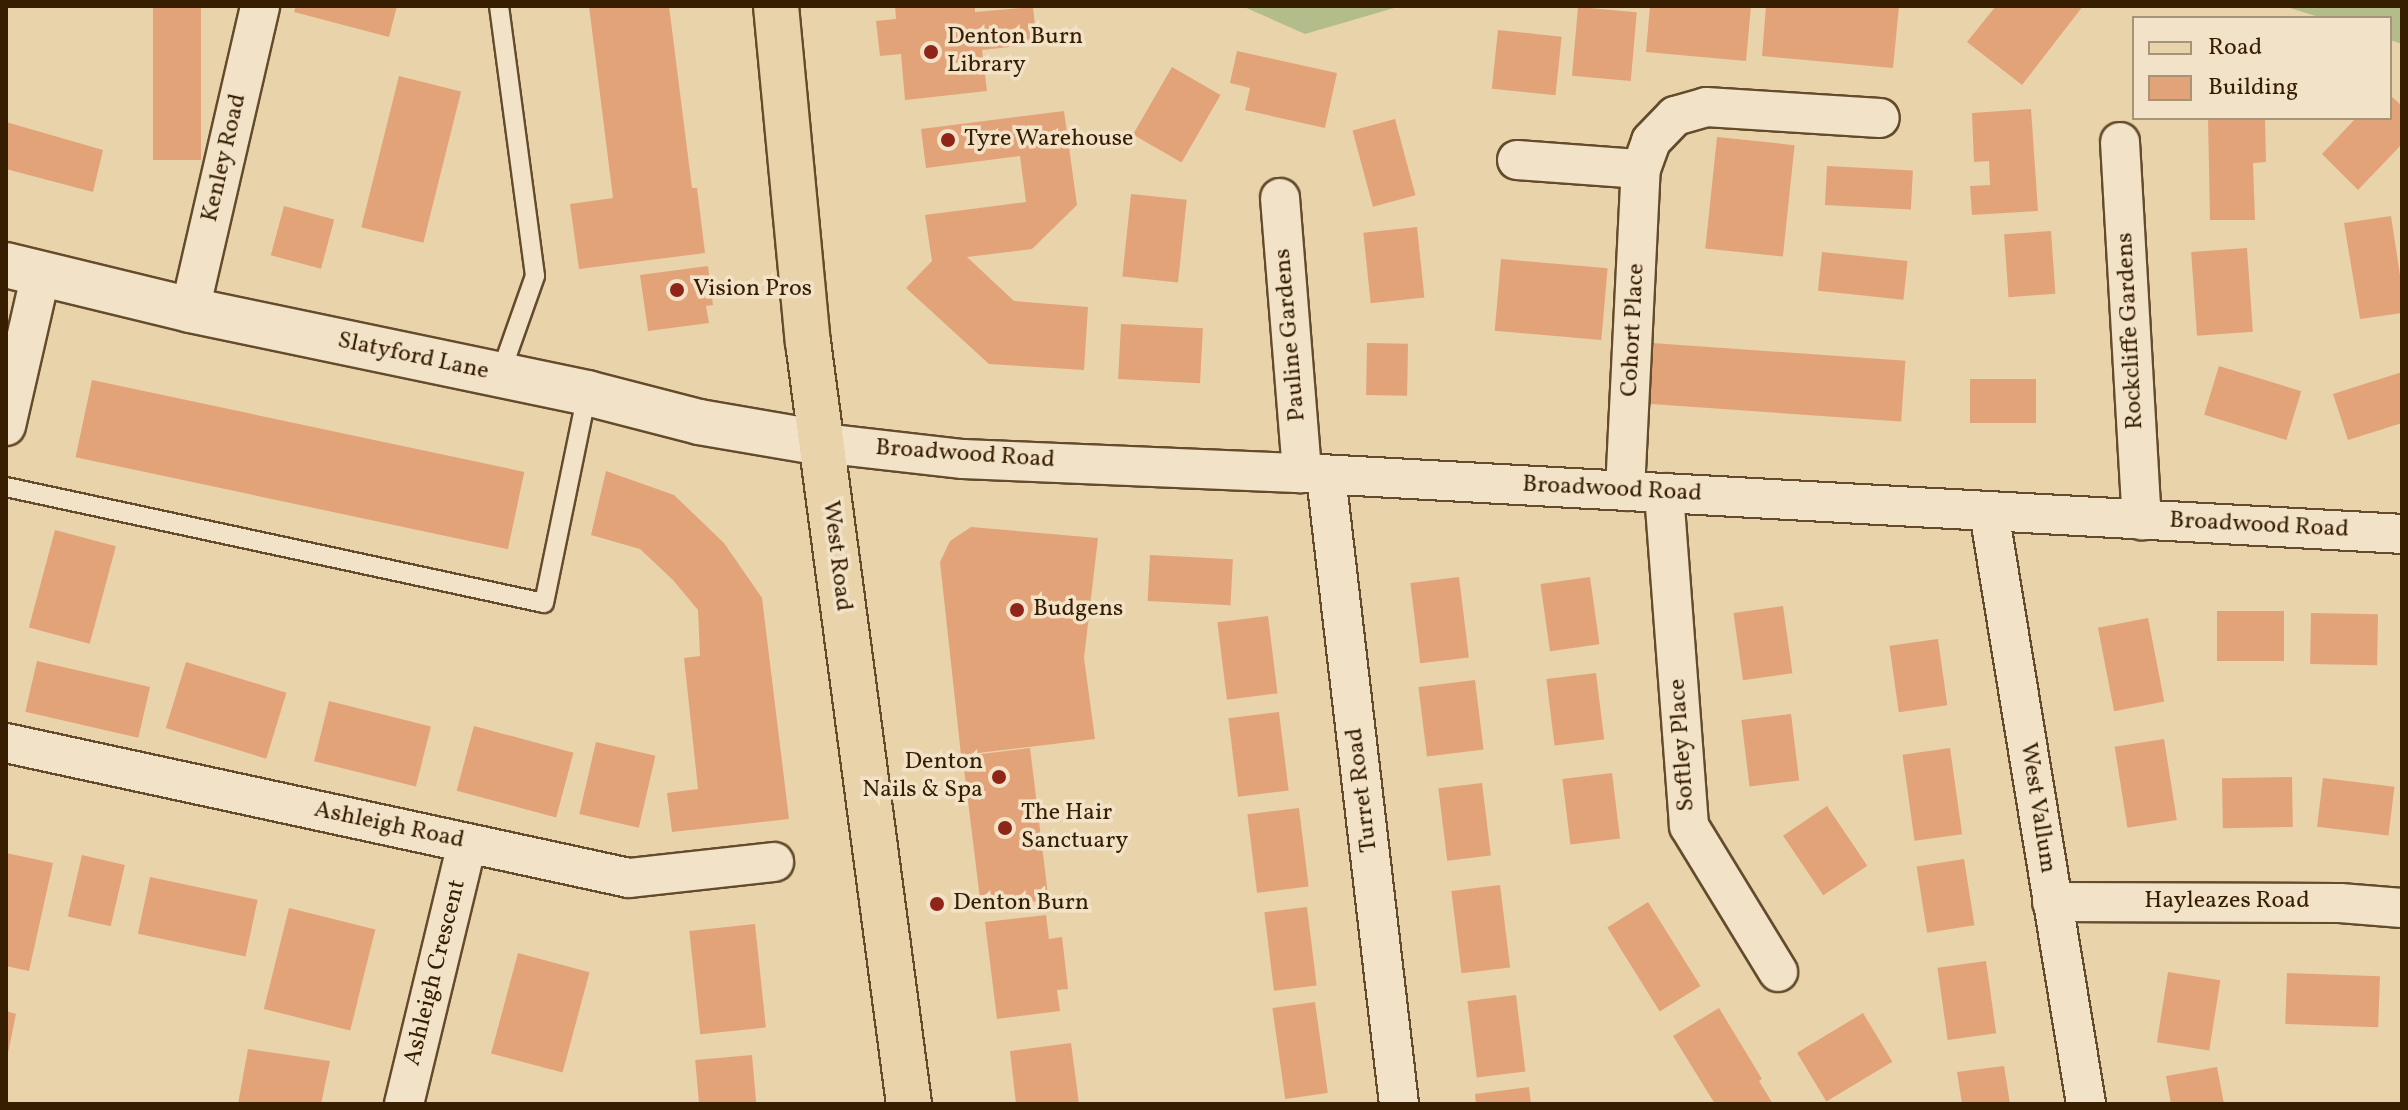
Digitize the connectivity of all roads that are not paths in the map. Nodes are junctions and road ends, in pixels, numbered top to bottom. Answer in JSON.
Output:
{"nodes":[{"id":1,"x":260,"y":6,"type":"edge"},
{"id":2,"x":499,"y":6,"type":"edge"},
{"id":3,"x":776,"y":6,"type":"edge"},
{"id":4,"x":1880,"y":118,"type":"dead end"},
{"id":5,"x":2120,"y":142,"type":"dead end"},
{"id":6,"x":1517,"y":160,"type":"dead end"},
{"id":7,"x":1641,"y":169,"type":"junction"},
{"id":8,"x":1280,"y":198,"type":"dead end"},
{"id":9,"x":23,"y":269,"type":"edge"},
{"id":10,"x":190,"y":310,"type":"junction"},
{"id":11,"x":500,"y":375,"type":"junction"},
{"id":12,"x":587,"y":393,"type":"junction"},
{"id":13,"x":6,"y":426,"type":"edge"},
{"id":14,"x":822,"y":443,"type":"junction"},
{"id":15,"x":1314,"y":474,"type":"junction"},
{"id":16,"x":6,"y":487,"type":"edge"},
{"id":17,"x":1625,"y":491,"type":"junction"},
{"id":18,"x":1664,"y":493,"type":"junction"},
{"id":19,"x":1989,"y":512,"type":"junction"},
{"id":20,"x":2142,"y":520,"type":"junction"},
{"id":21,"x":2402,"y":534,"type":"edge"},
{"id":22,"x":6,"y":743,"type":"edge"},
{"id":23,"x":467,"y":843,"type":"junction"},
{"id":24,"x":774,"y":862,"type":"dead end"},
{"id":25,"x":2052,"y":902,"type":"junction"},
{"id":26,"x":2402,"y":908,"type":"edge"},
{"id":27,"x":1778,"y":972,"type":"dead end"},
{"id":28,"x":404,"y":1104,"type":"edge"},
{"id":29,"x":909,"y":1104,"type":"edge"},
{"id":30,"x":1399,"y":1104,"type":"edge"},
{"id":31,"x":2086,"y":1104,"type":"edge"}],
"edges":[{"from":1,"to":10,"type":"street","name":"Kenley Road"},
{"from":2,"to":11,"type":"lane"},
{"from":3,"to":14,"type":"main road","name":"West Road"},
{"from":4,"to":7,"type":"street","name":"Cohort Place"},
{"from":5,"to":20,"type":"street","name":"Rockcliffe Gardens"},
{"from":6,"to":7,"type":"street"},
{"from":7,"to":17,"type":"street","name":"Cohort Place"},
{"from":8,"to":15,"type":"street","name":"Pauline Gardens"},
{"from":9,"to":10,"type":"street","name":"Slatyford Lane"},
{"from":9,"to":13,"type":"street"},
{"from":10,"to":11,"type":"street","name":"Slatyford Lane"},
{"from":11,"to":12,"type":"street","name":"Slatyford Lane"},
{"from":12,"to":14,"type":"street","name":"Slatyford Lane"},
{"from":12,"to":16,"type":"lane"},
{"from":14,"to":15,"type":"street","name":"Broadwood Road"},
{"from":14,"to":29,"type":"main road","name":"West Road"},
{"from":15,"to":17,"type":"street","name":"Broadwood Road"},
{"from":15,"to":30,"type":"street","name":"Turret Road"},
{"from":17,"to":18,"type":"street","name":"Broadwood Road"},
{"from":18,"to":19,"type":"street","name":"Broadwood Road"},
{"from":18,"to":27,"type":"street","name":"Softley Place"},
{"from":19,"to":20,"type":"street","name":"Broadwood Road"},
{"from":19,"to":25,"type":"street","name":"West Vallum"},
{"from":20,"to":21,"type":"street","name":"Broadwood Road"},
{"from":22,"to":23,"type":"street","name":"Ashleigh Road"},
{"from":23,"to":24,"type":"street","name":"Ashleigh Road"},
{"from":23,"to":28,"type":"street","name":"Ashleigh Crescent"},
{"from":25,"to":26,"type":"street","name":"Hayleazes Road"},
{"from":25,"to":31,"type":"street","name":"West Vallum"}]}
